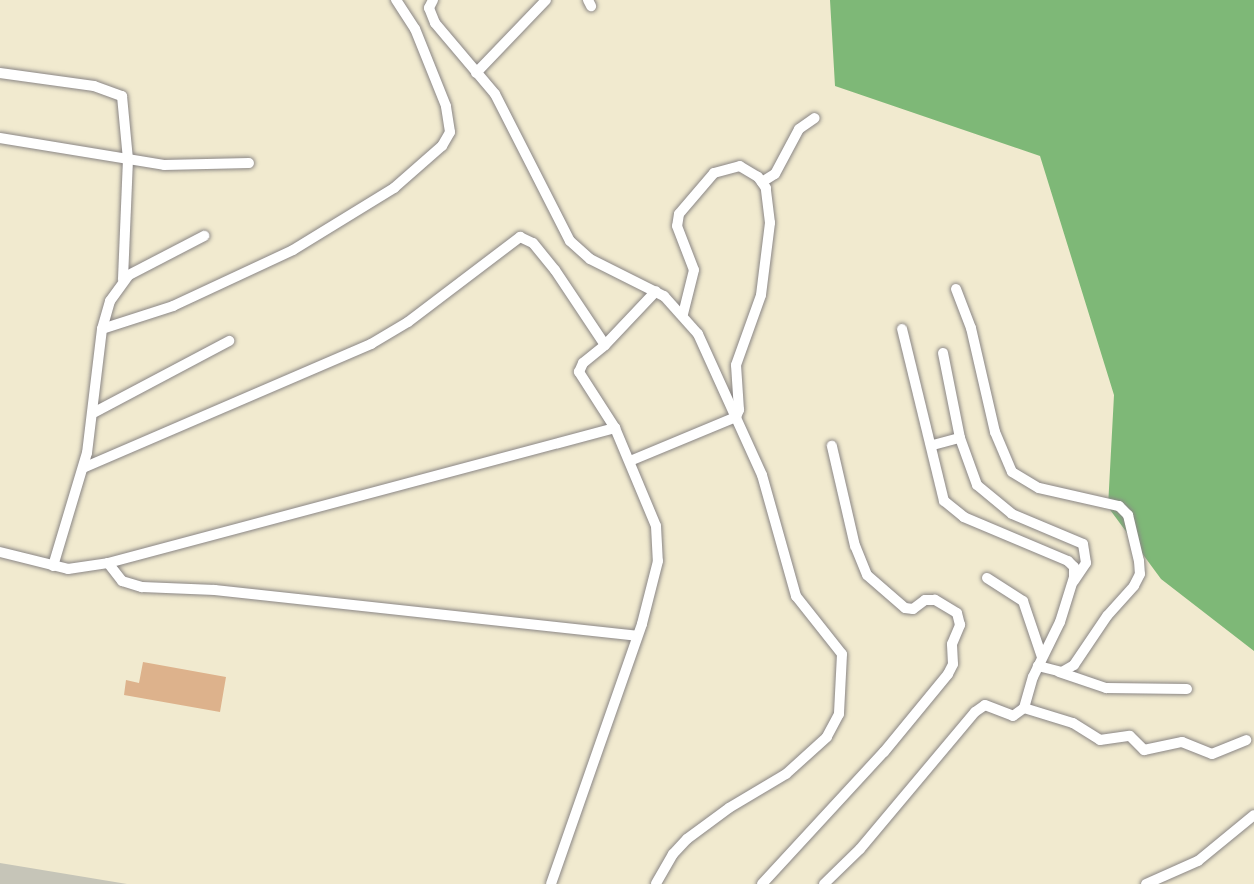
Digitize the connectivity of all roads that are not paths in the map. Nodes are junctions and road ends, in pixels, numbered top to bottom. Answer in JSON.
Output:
{"nodes":[{"id":1,"x":396,"y":0,"type":"edge"},
{"id":2,"x":433,"y":0,"type":"edge"},
{"id":3,"x":546,"y":0,"type":"edge"},
{"id":4,"x":0,"y":73,"type":"edge"},
{"id":5,"x":476,"y":73,"type":"junction"},
{"id":6,"x":815,"y":118,"type":"dead end"},
{"id":7,"x":0,"y":138,"type":"edge"},
{"id":8,"x":128,"y":159,"type":"junction"},
{"id":9,"x":249,"y":163,"type":"dead end"},
{"id":10,"x":762,"y":182,"type":"junction"},
{"id":11,"x":204,"y":236,"type":"dead end"},
{"id":12,"x":123,"y":280,"type":"junction"},
{"id":13,"x":956,"y":289,"type":"dead end"},
{"id":14,"x":656,"y":291,"type":"junction"},
{"id":15,"x":683,"y":314,"type":"junction"},
{"id":16,"x":102,"y":329,"type":"junction"},
{"id":17,"x":902,"y":329,"type":"dead end"},
{"id":18,"x":229,"y":342,"type":"dead end"},
{"id":19,"x":605,"y":345,"type":"junction"},
{"id":20,"x":943,"y":352,"type":"dead end"},
{"id":21,"x":95,"y":412,"type":"junction"},
{"id":22,"x":736,"y":417,"type":"junction"},
{"id":23,"x":615,"y":428,"type":"junction"},
{"id":24,"x":960,"y":438,"type":"junction"},
{"id":25,"x":933,"y":445,"type":"junction"},
{"id":26,"x":832,"y":446,"type":"dead end"},
{"id":27,"x":630,"y":461,"type":"junction"},
{"id":28,"x":84,"y":468,"type":"junction"},
{"id":29,"x":0,"y":552,"type":"edge"},
{"id":30,"x":108,"y":563,"type":"junction"},
{"id":31,"x":53,"y":566,"type":"junction"},
{"id":32,"x":987,"y":578,"type":"dead end"},
{"id":33,"x":1073,"y":582,"type":"junction"},
{"id":34,"x":637,"y":636,"type":"junction"},
{"id":35,"x":1040,"y":662,"type":"junction"},
{"id":36,"x":1059,"y":672,"type":"junction"},
{"id":37,"x":1187,"y":689,"type":"dead end"},
{"id":38,"x":1024,"y":708,"type":"junction"},
{"id":39,"x":1246,"y":740,"type":"dead end"},
{"id":40,"x":1254,"y":815,"type":"edge"},
{"id":41,"x":1167,"y":880,"type":"edge"},
{"id":42,"x":551,"y":884,"type":"edge"},
{"id":43,"x":656,"y":884,"type":"edge"},
{"id":44,"x":762,"y":884,"type":"edge"},
{"id":45,"x":824,"y":884,"type":"edge"},
{"id":46,"x":1146,"y":884,"type":"edge"}],
"edges":[{"from":1,"to":16,"type":"street"},
{"from":2,"to":5,"type":"street"},
{"from":3,"to":5,"type":"street"},
{"from":4,"to":8,"type":"street"},
{"from":5,"to":14,"type":"street"},
{"from":6,"to":10,"type":"street"},
{"from":7,"to":8,"type":"street"},
{"from":8,"to":9,"type":"street"},
{"from":8,"to":12,"type":"street"},
{"from":10,"to":15,"type":"street"},
{"from":10,"to":22,"type":"street"},
{"from":11,"to":12,"type":"street"},
{"from":12,"to":16,"type":"street"},
{"from":13,"to":36,"type":"street"},
{"from":14,"to":15,"type":"street"},
{"from":14,"to":19,"type":"street"},
{"from":15,"to":22,"type":"street"},
{"from":16,"to":21,"type":"street"},
{"from":17,"to":25,"type":"street"},
{"from":18,"to":21,"type":"street"},
{"from":19,"to":23,"type":"street"},
{"from":19,"to":28,"type":"street"},
{"from":20,"to":24,"type":"street"},
{"from":21,"to":28,"type":"street"},
{"from":22,"to":27,"type":"street"},
{"from":22,"to":43,"type":"street"},
{"from":23,"to":27,"type":"street"},
{"from":23,"to":30,"type":"street"},
{"from":24,"to":25,"type":"street"},
{"from":24,"to":33,"type":"street"},
{"from":25,"to":33,"type":"street"},
{"from":26,"to":44,"type":"street"},
{"from":27,"to":34,"type":"street"},
{"from":28,"to":31,"type":"street"},
{"from":29,"to":31,"type":"street"},
{"from":30,"to":31,"type":"street"},
{"from":30,"to":34,"type":"street"},
{"from":32,"to":35,"type":"street"},
{"from":33,"to":35,"type":"street"},
{"from":34,"to":42,"type":"street"},
{"from":35,"to":36,"type":"street"},
{"from":35,"to":38,"type":"street"},
{"from":36,"to":37,"type":"street"},
{"from":38,"to":39,"type":"street"},
{"from":38,"to":45,"type":"street"},
{"from":40,"to":41,"type":"street"},
{"from":41,"to":46,"type":"street"}]}
